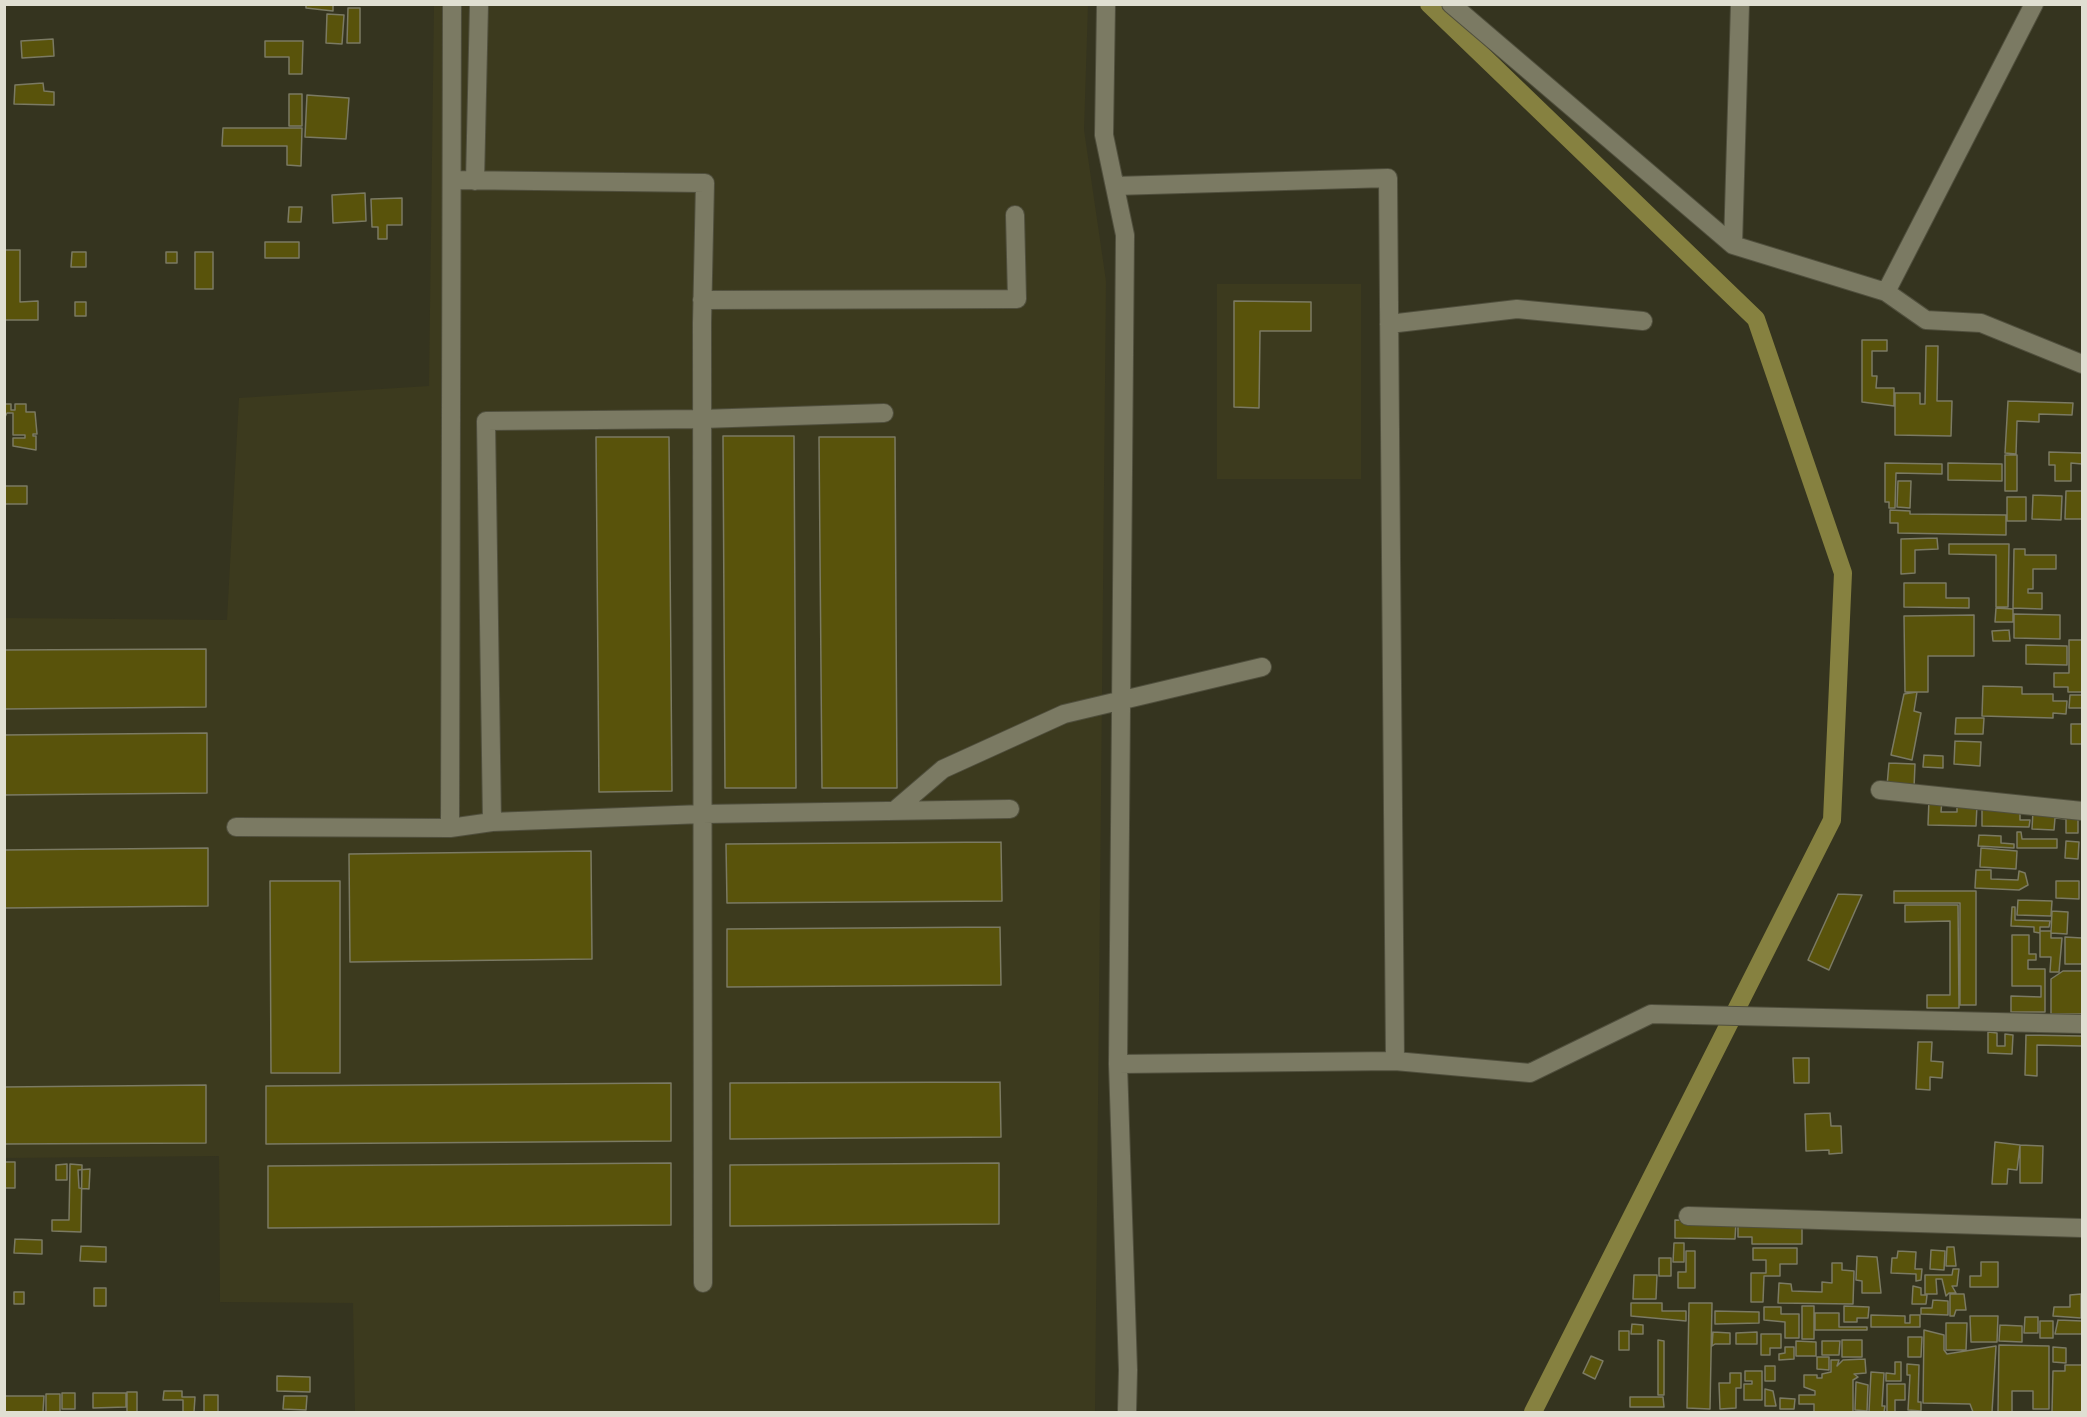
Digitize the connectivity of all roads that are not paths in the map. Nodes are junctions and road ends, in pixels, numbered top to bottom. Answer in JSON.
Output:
{"nodes":[{"id":1,"x":452,"y":4,"type":"edge"},
{"id":2,"x":480,"y":4,"type":"edge"},
{"id":3,"x":1106,"y":4,"type":"edge"},
{"id":4,"x":1451,"y":4,"type":"edge"},
{"id":5,"x":1740,"y":4,"type":"edge"},
{"id":6,"x":2034,"y":4,"type":"edge"},
{"id":7,"x":452,"y":180,"type":"junction"},
{"id":8,"x":475,"y":181,"type":"junction"},
{"id":9,"x":1115,"y":186,"type":"junction"},
{"id":10,"x":1015,"y":215,"type":"dead end"},
{"id":11,"x":1733,"y":245,"type":"junction"},
{"id":12,"x":1886,"y":292,"type":"junction"},
{"id":13,"x":702,"y":300,"type":"junction"},
{"id":14,"x":1643,"y":321,"type":"dead end"},
{"id":15,"x":1389,"y":324,"type":"junction"},
{"id":16,"x":2082,"y":364,"type":"edge"},
{"id":17,"x":884,"y":413,"type":"dead end"},
{"id":18,"x":702,"y":419,"type":"junction"},
{"id":19,"x":1262,"y":667,"type":"dead end"},
{"id":20,"x":1121,"y":701,"type":"junction"},
{"id":21,"x":1880,"y":790,"type":"dead end"},
{"id":22,"x":1010,"y":810,"type":"dead end"},
{"id":23,"x":894,"y":811,"type":"junction"},
{"id":24,"x":2082,"y":811,"type":"edge"},
{"id":25,"x":703,"y":814,"type":"junction"},
{"id":26,"x":492,"y":822,"type":"junction"},
{"id":27,"x":236,"y":827,"type":"dead end"},
{"id":28,"x":450,"y":828,"type":"junction"},
{"id":29,"x":2082,"y":1024,"type":"edge"},
{"id":30,"x":1395,"y":1061,"type":"junction"},
{"id":31,"x":1118,"y":1064,"type":"junction"},
{"id":32,"x":1688,"y":1216,"type":"dead end"},
{"id":33,"x":2082,"y":1228,"type":"edge"},
{"id":34,"x":703,"y":1283,"type":"dead end"},
{"id":35,"x":1127,"y":1413,"type":"edge"}],
"edges":[{"from":1,"to":7,"type":"street"},
{"from":2,"to":8,"type":"street"},
{"from":3,"to":9,"type":"street"},
{"from":4,"to":11,"type":"street"},
{"from":5,"to":11,"type":"street"},
{"from":6,"to":12,"type":"street"},
{"from":7,"to":8,"type":"street"},
{"from":7,"to":28,"type":"street"},
{"from":8,"to":13,"type":"street"},
{"from":9,"to":15,"type":"street"},
{"from":9,"to":20,"type":"street"},
{"from":10,"to":13,"type":"street"},
{"from":11,"to":12,"type":"street"},
{"from":12,"to":16,"type":"street"},
{"from":13,"to":18,"type":"street"},
{"from":14,"to":15,"type":"street"},
{"from":15,"to":30,"type":"street"},
{"from":17,"to":18,"type":"street"},
{"from":18,"to":25,"type":"street"},
{"from":18,"to":26,"type":"street"},
{"from":19,"to":20,"type":"street"},
{"from":20,"to":23,"type":"street"},
{"from":20,"to":31,"type":"street"},
{"from":21,"to":24,"type":"street"},
{"from":22,"to":23,"type":"street"},
{"from":23,"to":25,"type":"street"},
{"from":25,"to":26,"type":"street"},
{"from":25,"to":34,"type":"street"},
{"from":26,"to":28,"type":"street"},
{"from":27,"to":28,"type":"street"},
{"from":29,"to":30,"type":"street"},
{"from":30,"to":31,"type":"street"},
{"from":31,"to":35,"type":"street"},
{"from":32,"to":33,"type":"street"}]}
